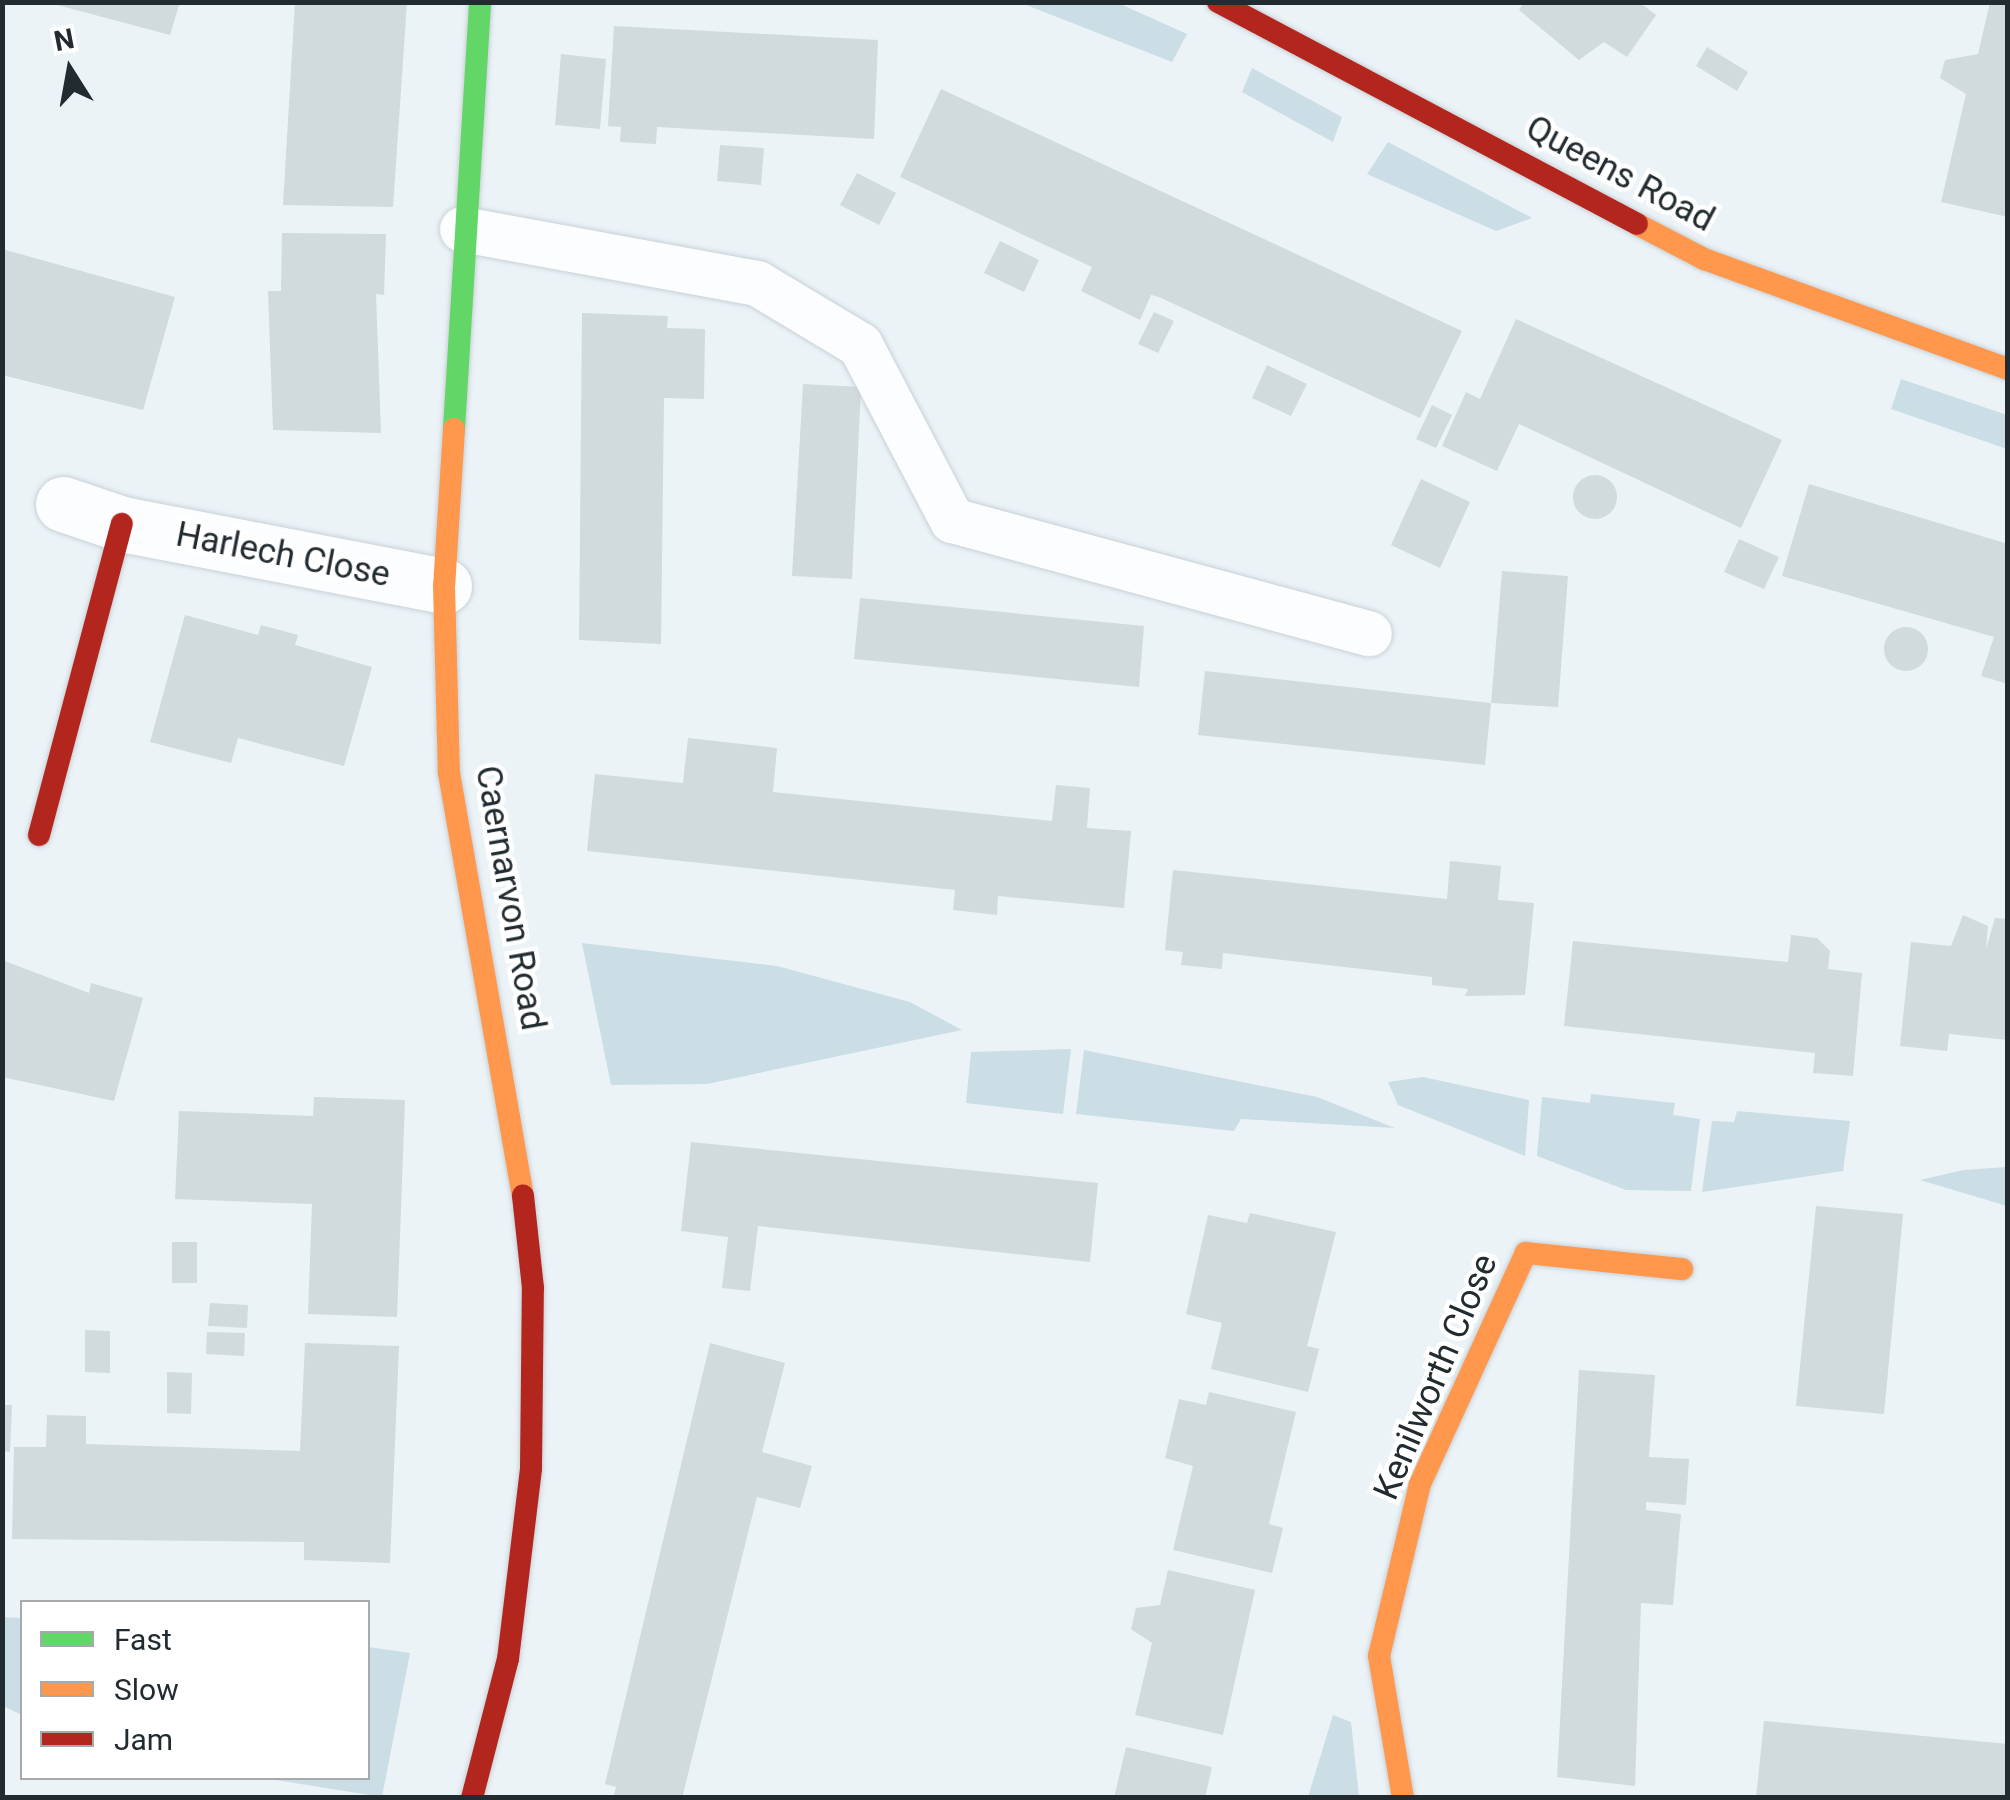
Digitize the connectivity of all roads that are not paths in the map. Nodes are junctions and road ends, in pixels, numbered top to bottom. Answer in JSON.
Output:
{"nodes":[{"id":1,"x":480,"y":2,"type":"edge"},
{"id":2,"x":1218,"y":2,"type":"edge"},
{"id":3,"x":462,"y":230,"type":"junction"},
{"id":4,"x":2008,"y":368,"type":"edge"},
{"id":5,"x":63,"y":504,"type":"dead end"},
{"id":6,"x":122,"y":524,"type":"junction"},
{"id":7,"x":444,"y":586,"type":"junction"},
{"id":8,"x":1369,"y":633,"type":"dead end"},
{"id":9,"x":39,"y":834,"type":"dead end"},
{"id":10,"x":1682,"y":1269,"type":"dead end"},
{"id":11,"x":472,"y":1798,"type":"edge"},
{"id":12,"x":1403,"y":1798,"type":"edge"}],
"edges":[{"from":1,"to":3,"type":"street","name":"Caernarvon Road"},
{"from":2,"to":4,"type":"street","name":"Queens Road"},
{"from":3,"to":7,"type":"street","name":"Caernarvon Road"},
{"from":3,"to":8,"type":"lane"},
{"from":5,"to":6,"type":"street","name":"Harlech Close"},
{"from":6,"to":7,"type":"street","name":"Harlech Close"},
{"from":6,"to":9,"type":"street"},
{"from":7,"to":11,"type":"street","name":"Caernarvon Road"},
{"from":10,"to":12,"type":"street","name":"Kenilworth Close"}]}
